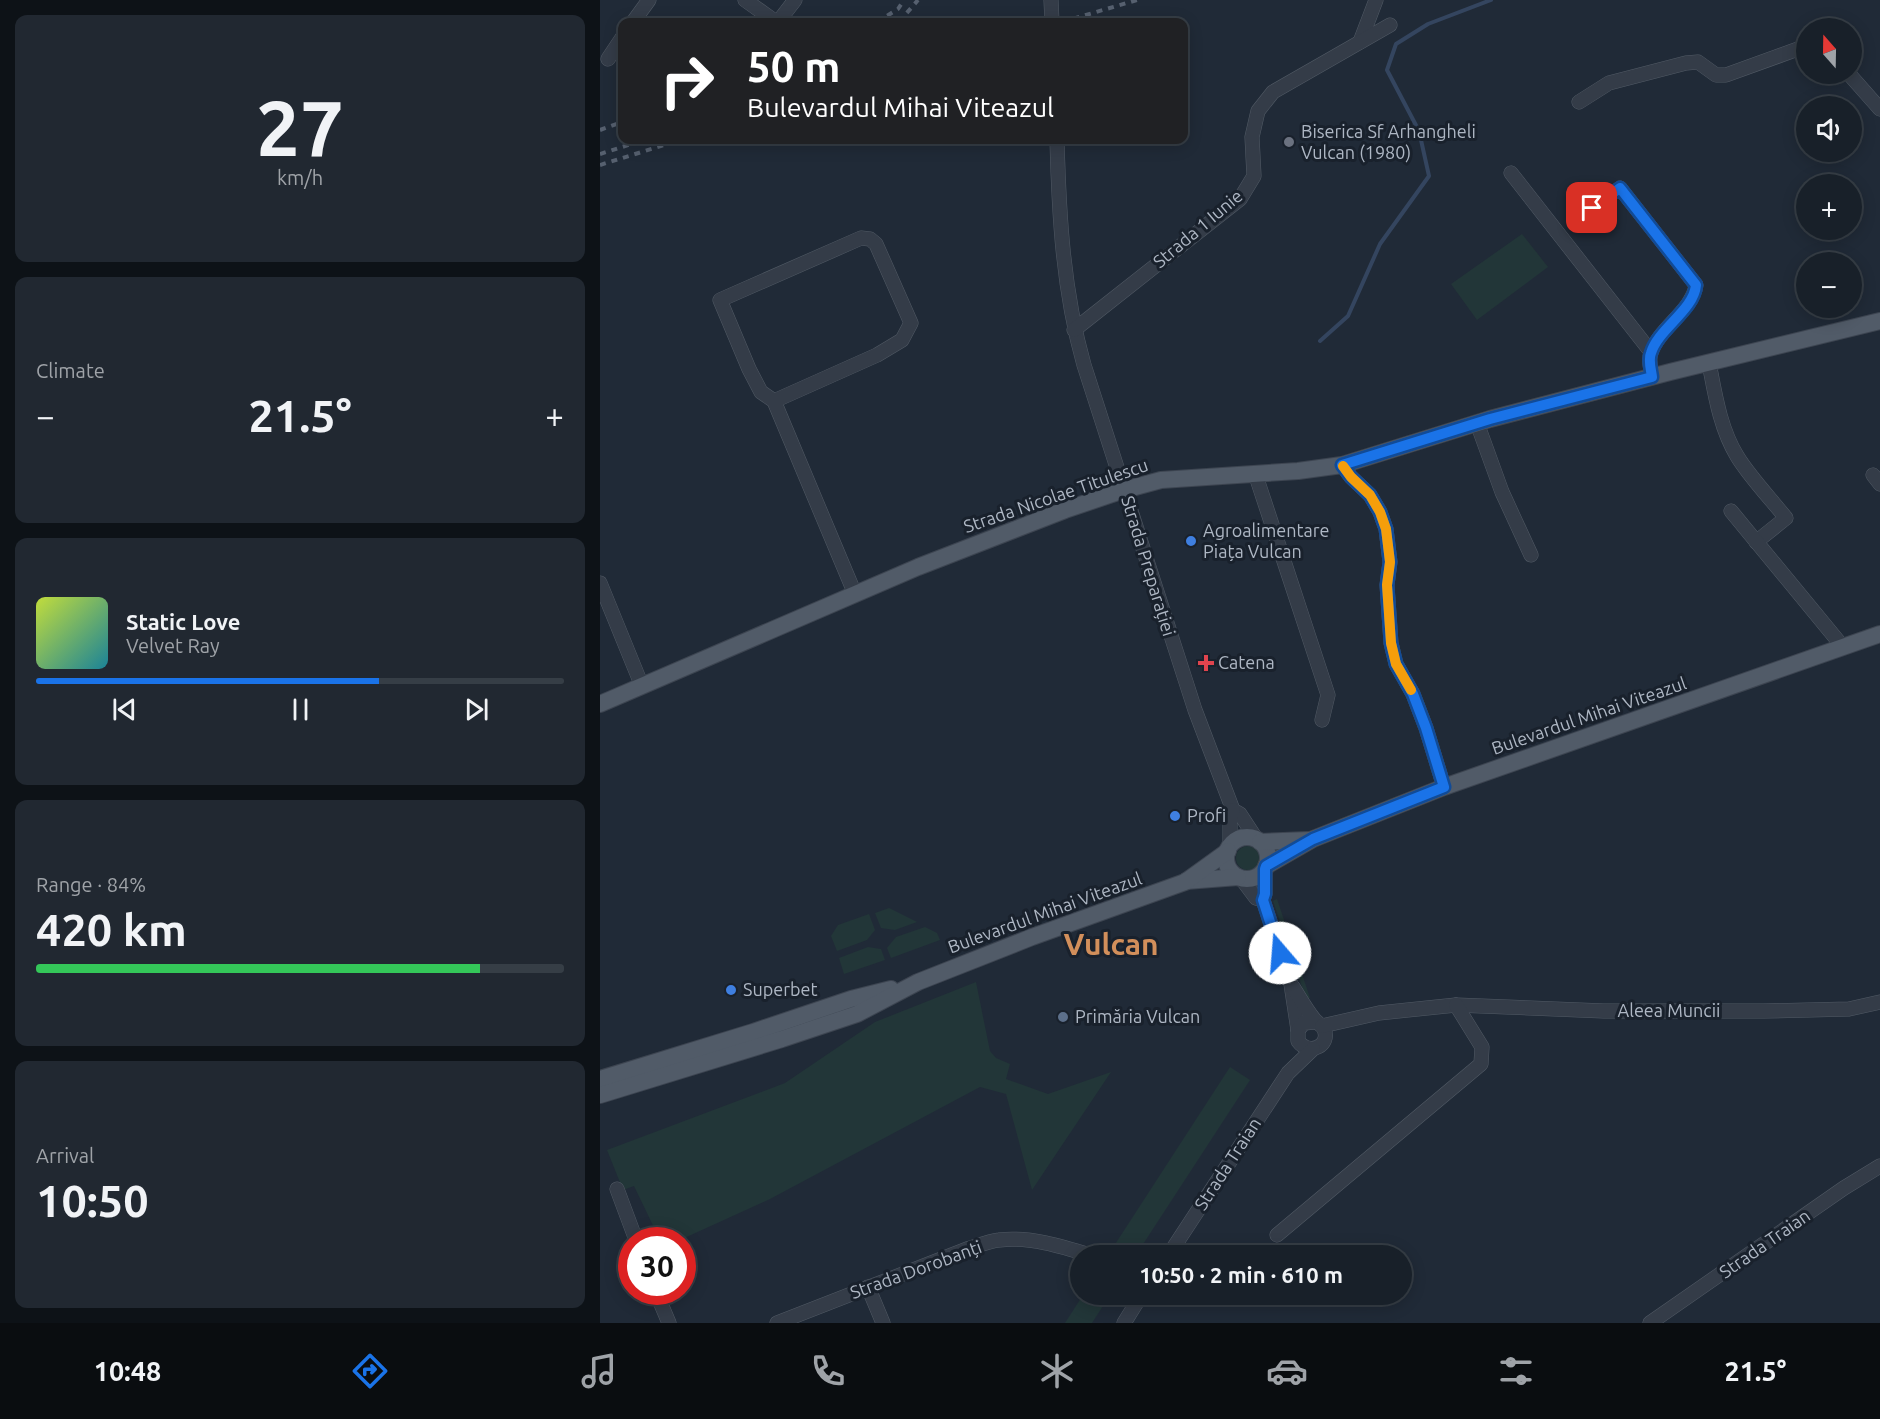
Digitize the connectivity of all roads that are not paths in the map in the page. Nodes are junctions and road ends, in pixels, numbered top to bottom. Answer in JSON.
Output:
{"nodes":[{"id":1,"x":649,"y":0,"type":"edge"},
{"id":2,"x":745,"y":0,"type":"edge"},
{"id":3,"x":795,"y":0,"type":"edge"},
{"id":4,"x":1051,"y":0,"type":"edge"},
{"id":5,"x":1376,"y":0,"type":"edge"},
{"id":6,"x":636,"y":18,"type":"edge"},
{"id":7,"x":771,"y":18,"type":"edge"},
{"id":8,"x":780,"y":18,"type":"edge"},
{"id":9,"x":1053,"y":18,"type":"edge"},
{"id":10,"x":1390,"y":25,"type":"dead end"},
{"id":11,"x":1360,"y":42,"type":"junction"},
{"id":12,"x":618,"y":44,"type":"edge"},
{"id":13,"x":1796,"y":50,"type":"edge"},
{"id":14,"x":608,"y":59,"type":"dead end"},
{"id":15,"x":1858,"y":84,"type":"edge"},
{"id":16,"x":1579,"y":102,"type":"dead end"},
{"id":17,"x":1880,"y":109,"type":"edge"},
{"id":18,"x":1057,"y":144,"type":"edge"},
{"id":19,"x":1511,"y":173,"type":"dead end"},
{"id":20,"x":1578,"y":218,"type":"dead end"},
{"id":21,"x":1880,"y":321,"type":"edge"},
{"id":22,"x":1074,"y":330,"type":"junction"},
{"id":23,"x":1651,"y":352,"type":"junction"},
{"id":24,"x":1709,"y":363,"type":"junction"},
{"id":25,"x":1652,"y":377,"type":"junction"},
{"id":26,"x":774,"y":401,"type":"junction"},
{"id":27,"x":1477,"y":423,"type":"junction"},
{"id":28,"x":1342,"y":465,"type":"junction"},
{"id":29,"x":1255,"y":473,"type":"junction"},
{"id":30,"x":1124,"y":490,"type":"junction"},
{"id":31,"x":1731,"y":511,"type":"dead end"},
{"id":32,"x":1756,"y":542,"type":"junction"},
{"id":33,"x":1531,"y":555,"type":"dead end"},
{"id":34,"x":600,"y":583,"type":"edge"},
{"id":35,"x":855,"y":594,"type":"junction"},
{"id":36,"x":1880,"y":634,"type":"edge"},
{"id":37,"x":1843,"y":647,"type":"junction"},
{"id":38,"x":642,"y":686,"type":"junction"},
{"id":39,"x":600,"y":704,"type":"edge"},
{"id":40,"x":1322,"y":720,"type":"dead end"},
{"id":41,"x":1444,"y":787,"type":"junction"},
{"id":42,"x":1233,"y":810,"type":"junction"},
{"id":43,"x":1313,"y":839,"type":"junction"},
{"id":44,"x":1258,"y":841,"type":"junction"},
{"id":45,"x":1229,"y":849,"type":"junction"},
{"id":46,"x":1266,"y":867,"type":"junction"},
{"id":47,"x":1240,"y":877,"type":"junction"},
{"id":48,"x":1185,"y":882,"type":"junction"},
{"id":49,"x":1263,"y":900,"type":"junction"},
{"id":50,"x":918,"y":982,"type":"junction"},
{"id":51,"x":1290,"y":984,"type":"junction"},
{"id":52,"x":1880,"y":1002,"type":"edge"},
{"id":53,"x":1456,"y":1005,"type":"junction"},
{"id":54,"x":1297,"y":1034,"type":"junction"},
{"id":55,"x":1319,"y":1034,"type":"junction"},
{"id":56,"x":1288,"y":1073,"type":"junction"},
{"id":57,"x":600,"y":1079,"type":"edge"},
{"id":58,"x":600,"y":1095,"type":"edge"},
{"id":59,"x":1880,"y":1166,"type":"edge"},
{"id":60,"x":617,"y":1189,"type":"dead end"},
{"id":61,"x":631,"y":1227,"type":"edge"},
{"id":62,"x":1277,"y":1236,"type":"dead end"},
{"id":63,"x":1175,"y":1245,"type":"edge"},
{"id":64,"x":1070,"y":1248,"type":"edge"},
{"id":65,"x":868,"y":1287,"type":"junction"},
{"id":66,"x":661,"y":1305,"type":"edge"},
{"id":67,"x":1135,"y":1305,"type":"edge"},
{"id":68,"x":669,"y":1323,"type":"edge"},
{"id":69,"x":777,"y":1323,"type":"edge"},
{"id":70,"x":883,"y":1323,"type":"edge"},
{"id":71,"x":1124,"y":1323,"type":"edge"},
{"id":72,"x":1650,"y":1323,"type":"edge"}],
"edges":[{"from":1,"to":6,"type":"street"},
{"from":2,"to":7,"type":"street"},
{"from":3,"to":8,"type":"street"},
{"from":4,"to":9,"type":"street"},
{"from":5,"to":11,"type":"street"},
{"from":10,"to":11,"type":"street","name":"Strada 1 Iunie"},
{"from":11,"to":22,"type":"street","name":"Strada 1 Iunie"},
{"from":12,"to":14,"type":"street"},
{"from":13,"to":16,"type":"street"},
{"from":15,"to":17,"type":"street"},
{"from":18,"to":22,"type":"street","name":"Strada Preparației"},
{"from":19,"to":23,"type":"street"},
{"from":20,"to":23,"type":"street"},
{"from":21,"to":24,"type":"main road","name":"Strada Nicolae Titulescu"},
{"from":22,"to":30,"type":"street","name":"Strada Preparației"},
{"from":23,"to":25,"type":"street"},
{"from":24,"to":25,"type":"main road","name":"Strada Nicolae Titulescu"},
{"from":24,"to":32,"type":"street"},
{"from":25,"to":27,"type":"main road","name":"Strada Nicolae Titulescu"},
{"from":26,"to":26,"type":"street"},
{"from":26,"to":35,"type":"street"},
{"from":27,"to":28,"type":"main road","name":"Strada Nicolae Titulescu"},
{"from":27,"to":33,"type":"street"},
{"from":28,"to":29,"type":"main road","name":"Strada Nicolae Titulescu"},
{"from":28,"to":41,"type":"street"},
{"from":29,"to":30,"type":"main road","name":"Strada Nicolae Titulescu"},
{"from":29,"to":40,"type":"street"},
{"from":30,"to":35,"type":"main road","name":"Strada Nicolae Titulescu"},
{"from":30,"to":42,"type":"street","name":"Strada Preparației"},
{"from":31,"to":32,"type":"street"},
{"from":32,"to":37,"type":"street"},
{"from":34,"to":38,"type":"street"},
{"from":35,"to":38,"type":"main road","name":"Strada Nicolae Titulescu"},
{"from":36,"to":37,"type":"main road","name":"Bulevardul Mihai Viteazul"},
{"from":37,"to":41,"type":"main road","name":"Bulevardul Mihai Viteazul"},
{"from":38,"to":39,"type":"main road","name":"Strada Nicolae Titulescu"},
{"from":41,"to":43,"type":"main road","name":"Bulevardul Mihai Viteazul"},
{"from":42,"to":44,"type":"street","name":"Strada Preparației"},
{"from":42,"to":45,"type":"street","name":"Strada Preparației"},
{"from":43,"to":44,"type":"main road","name":"Bulevardul Mihai Viteazul"},
{"from":43,"to":46,"type":"main road","name":"Bulevardul Mihai Viteazul"},
{"from":44,"to":45,"type":"main road"},
{"from":44,"to":46,"type":"main road"},
{"from":45,"to":47,"type":"main road"},
{"from":45,"to":48,"type":"main road","name":"Bulevardul Mihai Viteazul"},
{"from":46,"to":47,"type":"main road"},
{"from":46,"to":49,"type":"street","name":"Strada Traian"},
{"from":47,"to":48,"type":"main road","name":"Bulevardul Mihai Viteazul"},
{"from":47,"to":49,"type":"street","name":"Strada Traian"},
{"from":48,"to":50,"type":"main road","name":"Bulevardul Mihai Viteazul"},
{"from":49,"to":51,"type":"street","name":"Strada Traian"},
{"from":50,"to":57,"type":"main road","name":"Bulevardul Mihai Viteazul"},
{"from":50,"to":58,"type":"main road","name":"Bulevardul Mihai Viteazul"},
{"from":51,"to":54,"type":"street","name":"Strada Traian"},
{"from":51,"to":55,"type":"street","name":"Strada Traian"},
{"from":52,"to":53,"type":"street","name":"Aleea Muncii"},
{"from":53,"to":55,"type":"street","name":"Aleea Muncii"},
{"from":53,"to":62,"type":"street"},
{"from":54,"to":55,"type":"street"},
{"from":54,"to":55,"type":"street"},
{"from":54,"to":56,"type":"street","name":"Strada Traian"},
{"from":55,"to":56,"type":"street","name":"Strada Traian"},
{"from":56,"to":63,"type":"street","name":"Strada Traian"},
{"from":59,"to":72,"type":"street","name":"Strada Traian"},
{"from":60,"to":61,"type":"street"},
{"from":64,"to":65,"type":"street","name":"Strada Dorobanți"},
{"from":65,"to":69,"type":"street","name":"Strada Dorobanți"},
{"from":65,"to":70,"type":"street"},
{"from":66,"to":68,"type":"street"},
{"from":67,"to":71,"type":"street"}]}
